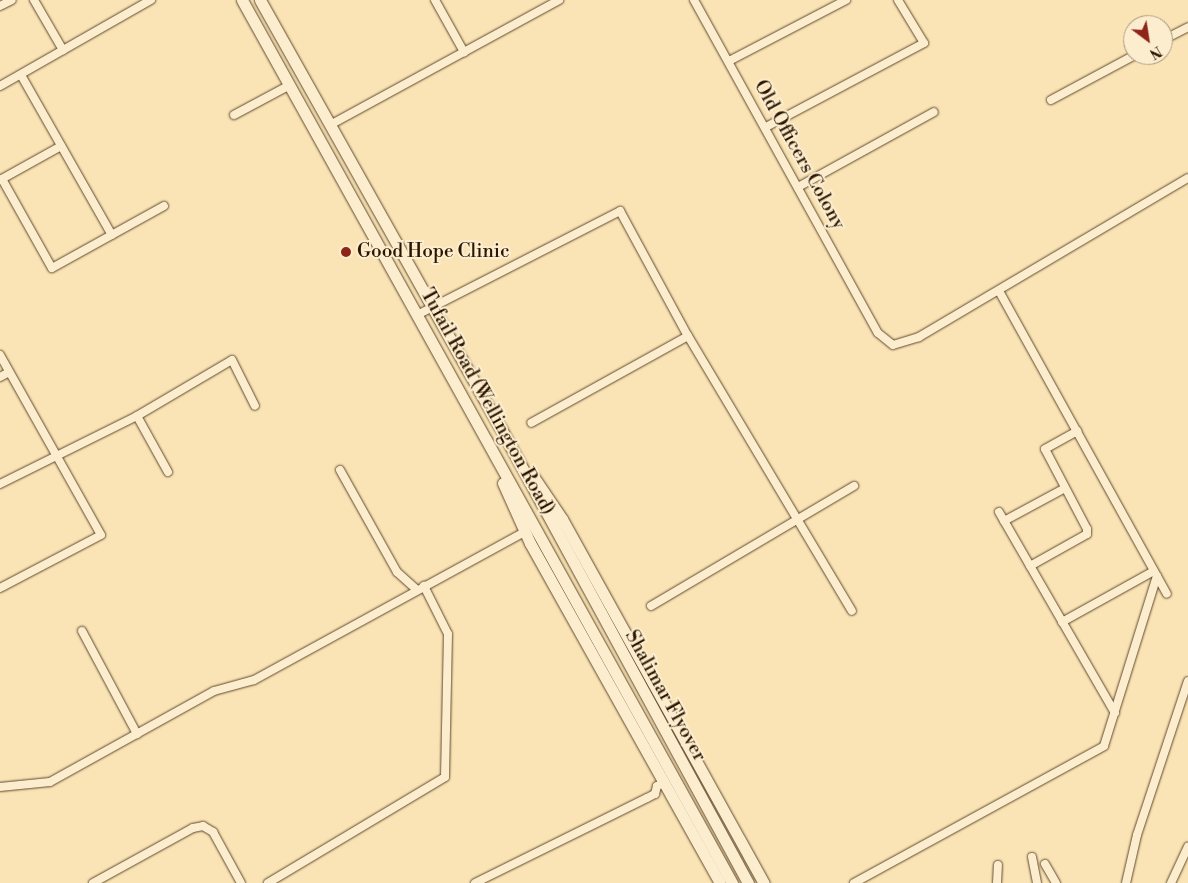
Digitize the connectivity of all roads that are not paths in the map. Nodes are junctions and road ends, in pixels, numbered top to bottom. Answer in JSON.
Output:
{"nodes":[{"id":1,"x":12,"y":0,"type":"edge"},
{"id":2,"x":34,"y":0,"type":"edge"},
{"id":3,"x":151,"y":0,"type":"edge"},
{"id":4,"x":242,"y":0,"type":"edge"},
{"id":5,"x":260,"y":0,"type":"edge"},
{"id":6,"x":435,"y":0,"type":"edge"},
{"id":7,"x":559,"y":0,"type":"edge"},
{"id":8,"x":705,"y":0,"type":"edge"},
{"id":9,"x":846,"y":0,"type":"edge"},
{"id":10,"x":898,"y":0,"type":"edge"},
{"id":11,"x":696,"y":2,"type":"edge"},
{"id":12,"x":0,"y":6,"type":"edge"},
{"id":13,"x":1188,"y":27,"type":"edge"},
{"id":14,"x":1173,"y":35,"type":"edge"},
{"id":15,"x":63,"y":50,"type":"junction"},
{"id":16,"x":464,"y":52,"type":"junction"},
{"id":17,"x":729,"y":61,"type":"junction"},
{"id":18,"x":1123,"y":61,"type":"edge"},
{"id":19,"x":21,"y":75,"type":"junction"},
{"id":20,"x":1,"y":84,"type":"edge"},
{"id":21,"x":290,"y":85,"type":"junction"},
{"id":22,"x":1051,"y":100,"type":"dead end"},
{"id":23,"x":934,"y":112,"type":"dead end"},
{"id":24,"x":234,"y":115,"type":"dead end"},
{"id":25,"x":330,"y":125,"type":"junction"},
{"id":26,"x":766,"y":127,"type":"junction"},
{"id":27,"x":61,"y":146,"type":"junction"},
{"id":28,"x":1188,"y":178,"type":"edge"},
{"id":29,"x":1,"y":180,"type":"edge"},
{"id":30,"x":798,"y":187,"type":"junction"},
{"id":31,"x":164,"y":206,"type":"dead end"},
{"id":32,"x":112,"y":234,"type":"junction"},
{"id":33,"x":1000,"y":290,"type":"junction"},
{"id":34,"x":432,"y":308,"type":"junction"},
{"id":35,"x":419,"y":314,"type":"junction"},
{"id":36,"x":688,"y":336,"type":"junction"},
{"id":37,"x":0,"y":355,"type":"edge"},
{"id":38,"x":9,"y":372,"type":"junction"},
{"id":39,"x":0,"y":377,"type":"edge"},
{"id":40,"x":256,"y":406,"type":"dead end"},
{"id":41,"x":137,"y":416,"type":"junction"},
{"id":42,"x":530,"y":423,"type":"dead end"},
{"id":43,"x":500,"y":427,"type":"junction"},
{"id":44,"x":1076,"y":431,"type":"junction"},
{"id":45,"x":483,"y":435,"type":"junction"},
{"id":46,"x":59,"y":455,"type":"junction"},
{"id":47,"x":340,"y":470,"type":"dead end"},
{"id":48,"x":168,"y":472,"type":"dead end"},
{"id":49,"x":0,"y":484,"type":"edge"},
{"id":50,"x":854,"y":486,"type":"dead end"},
{"id":51,"x":1065,"y":488,"type":"junction"},
{"id":52,"x":999,"y":512,"type":"dead end"},
{"id":53,"x":797,"y":518,"type":"junction"},
{"id":54,"x":1004,"y":521,"type":"junction"},
{"id":55,"x":552,"y":526,"type":"joint"},
{"id":56,"x":524,"y":532,"type":"junction"},
{"id":57,"x":540,"y":534,"type":"joint"},
{"id":58,"x":1030,"y":566,"type":"junction"},
{"id":59,"x":1155,"y":573,"type":"junction"},
{"id":60,"x":0,"y":588,"type":"edge"},
{"id":61,"x":421,"y":588,"type":"junction"},
{"id":62,"x":1167,"y":594,"type":"dead end"},
{"id":63,"x":651,"y":606,"type":"dead end"},
{"id":64,"x":852,"y":611,"type":"dead end"},
{"id":65,"x":1062,"y":622,"type":"junction"},
{"id":66,"x":82,"y":631,"type":"dead end"},
{"id":67,"x":1188,"y":681,"type":"edge"},
{"id":68,"x":1115,"y":713,"type":"junction"},
{"id":69,"x":137,"y":734,"type":"junction"},
{"id":70,"x":663,"y":782,"type":"junction"},
{"id":71,"x":0,"y":787,"type":"edge"},
{"id":72,"x":1188,"y":847,"type":"edge"},
{"id":73,"x":1032,"y":857,"type":"dead end"},
{"id":74,"x":1045,"y":864,"type":"dead end"},
{"id":75,"x":998,"y":865,"type":"dead end"},
{"id":76,"x":93,"y":883,"type":"edge"},
{"id":77,"x":241,"y":883,"type":"edge"},
{"id":78,"x":268,"y":883,"type":"edge"},
{"id":79,"x":475,"y":883,"type":"edge"},
{"id":80,"x":720,"y":883,"type":"edge"},
{"id":81,"x":732,"y":883,"type":"edge"},
{"id":82,"x":748,"y":883,"type":"edge"},
{"id":83,"x":764,"y":883,"type":"edge"},
{"id":84,"x":854,"y":883,"type":"edge"},
{"id":85,"x":996,"y":883,"type":"edge"},
{"id":86,"x":1037,"y":883,"type":"edge"},
{"id":87,"x":1056,"y":883,"type":"edge"},
{"id":88,"x":1126,"y":883,"type":"edge"},
{"id":89,"x":1171,"y":883,"type":"edge"}],
"edges":[{"from":1,"to":12,"type":"street"},
{"from":2,"to":15,"type":"street"},
{"from":3,"to":15,"type":"street"},
{"from":4,"to":21,"type":"main road","name":"Tufail Road (Wellington Road)"},
{"from":5,"to":25,"type":"main road","name":"Tufail Road (Wellington Road)"},
{"from":6,"to":16,"type":"street"},
{"from":7,"to":16,"type":"street"},
{"from":8,"to":11,"type":"street"},
{"from":9,"to":17,"type":"street"},
{"from":10,"to":26,"type":"street"},
{"from":11,"to":17,"type":"street","name":"Old Officers Colony"},
{"from":13,"to":14,"type":"street"},
{"from":15,"to":19,"type":"street"},
{"from":16,"to":25,"type":"street"},
{"from":17,"to":26,"type":"street","name":"Old Officers Colony"},
{"from":18,"to":22,"type":"street"},
{"from":19,"to":20,"type":"street"},
{"from":19,"to":27,"type":"street"},
{"from":21,"to":24,"type":"street"},
{"from":21,"to":35,"type":"main road","name":"Tufail Road (Wellington Road)"},
{"from":23,"to":30,"type":"street"},
{"from":25,"to":34,"type":"main road","name":"Tufail Road (Wellington Road)"},
{"from":26,"to":30,"type":"street","name":"Old Officers Colony"},
{"from":27,"to":29,"type":"street"},
{"from":27,"to":32,"type":"street"},
{"from":28,"to":33,"type":"street","name":"Old Officers Colony"},
{"from":29,"to":32,"type":"street"},
{"from":30,"to":33,"type":"street","name":"Old Officers Colony"},
{"from":31,"to":32,"type":"street"},
{"from":33,"to":44,"type":"street"},
{"from":34,"to":35,"type":"street"},
{"from":34,"to":36,"type":"street"},
{"from":34,"to":43,"type":"main road","name":"Tufail Road (Wellington Road)"},
{"from":35,"to":45,"type":"main road","name":"Tufail Road (Wellington Road)"},
{"from":36,"to":42,"type":"street"},
{"from":36,"to":53,"type":"street"},
{"from":37,"to":38,"type":"street"},
{"from":38,"to":39,"type":"street"},
{"from":38,"to":46,"type":"street"},
{"from":40,"to":41,"type":"street"},
{"from":41,"to":46,"type":"street"},
{"from":41,"to":48,"type":"street"},
{"from":43,"to":55,"type":"main road","name":"Tufail Road (Wellington Road)"},
{"from":43,"to":83,"type":"main road"},
{"from":44,"to":51,"type":"street"},
{"from":44,"to":59,"type":"street"},
{"from":45,"to":56,"type":"main road"},
{"from":45,"to":57,"type":"main road","name":"Tufail Road (Wellington Road)"},
{"from":46,"to":49,"type":"street"},
{"from":46,"to":60,"type":"street"},
{"from":47,"to":61,"type":"street"},
{"from":50,"to":53,"type":"street"},
{"from":51,"to":54,"type":"street"},
{"from":51,"to":58,"type":"street"},
{"from":52,"to":54,"type":"street"},
{"from":53,"to":63,"type":"street"},
{"from":53,"to":64,"type":"street"},
{"from":54,"to":58,"type":"street"},
{"from":55,"to":82,"type":"main road","name":"Shalimar Flyover"},
{"from":56,"to":61,"type":"street"},
{"from":56,"to":70,"type":"main road"},
{"from":57,"to":81,"type":"main road","name":"Shalimar Flyover"},
{"from":58,"to":65,"type":"street"},
{"from":59,"to":62,"type":"street"},
{"from":59,"to":65,"type":"street"},
{"from":59,"to":68,"type":"street"},
{"from":61,"to":69,"type":"street"},
{"from":61,"to":78,"type":"street"},
{"from":65,"to":68,"type":"street"},
{"from":66,"to":69,"type":"street"},
{"from":67,"to":88,"type":"street"},
{"from":68,"to":84,"type":"street"},
{"from":69,"to":71,"type":"street"},
{"from":70,"to":79,"type":"street"},
{"from":70,"to":80,"type":"main road"},
{"from":72,"to":89,"type":"street"},
{"from":73,"to":86,"type":"street"},
{"from":74,"to":87,"type":"street"},
{"from":75,"to":85,"type":"street"},
{"from":76,"to":77,"type":"street"}]}
